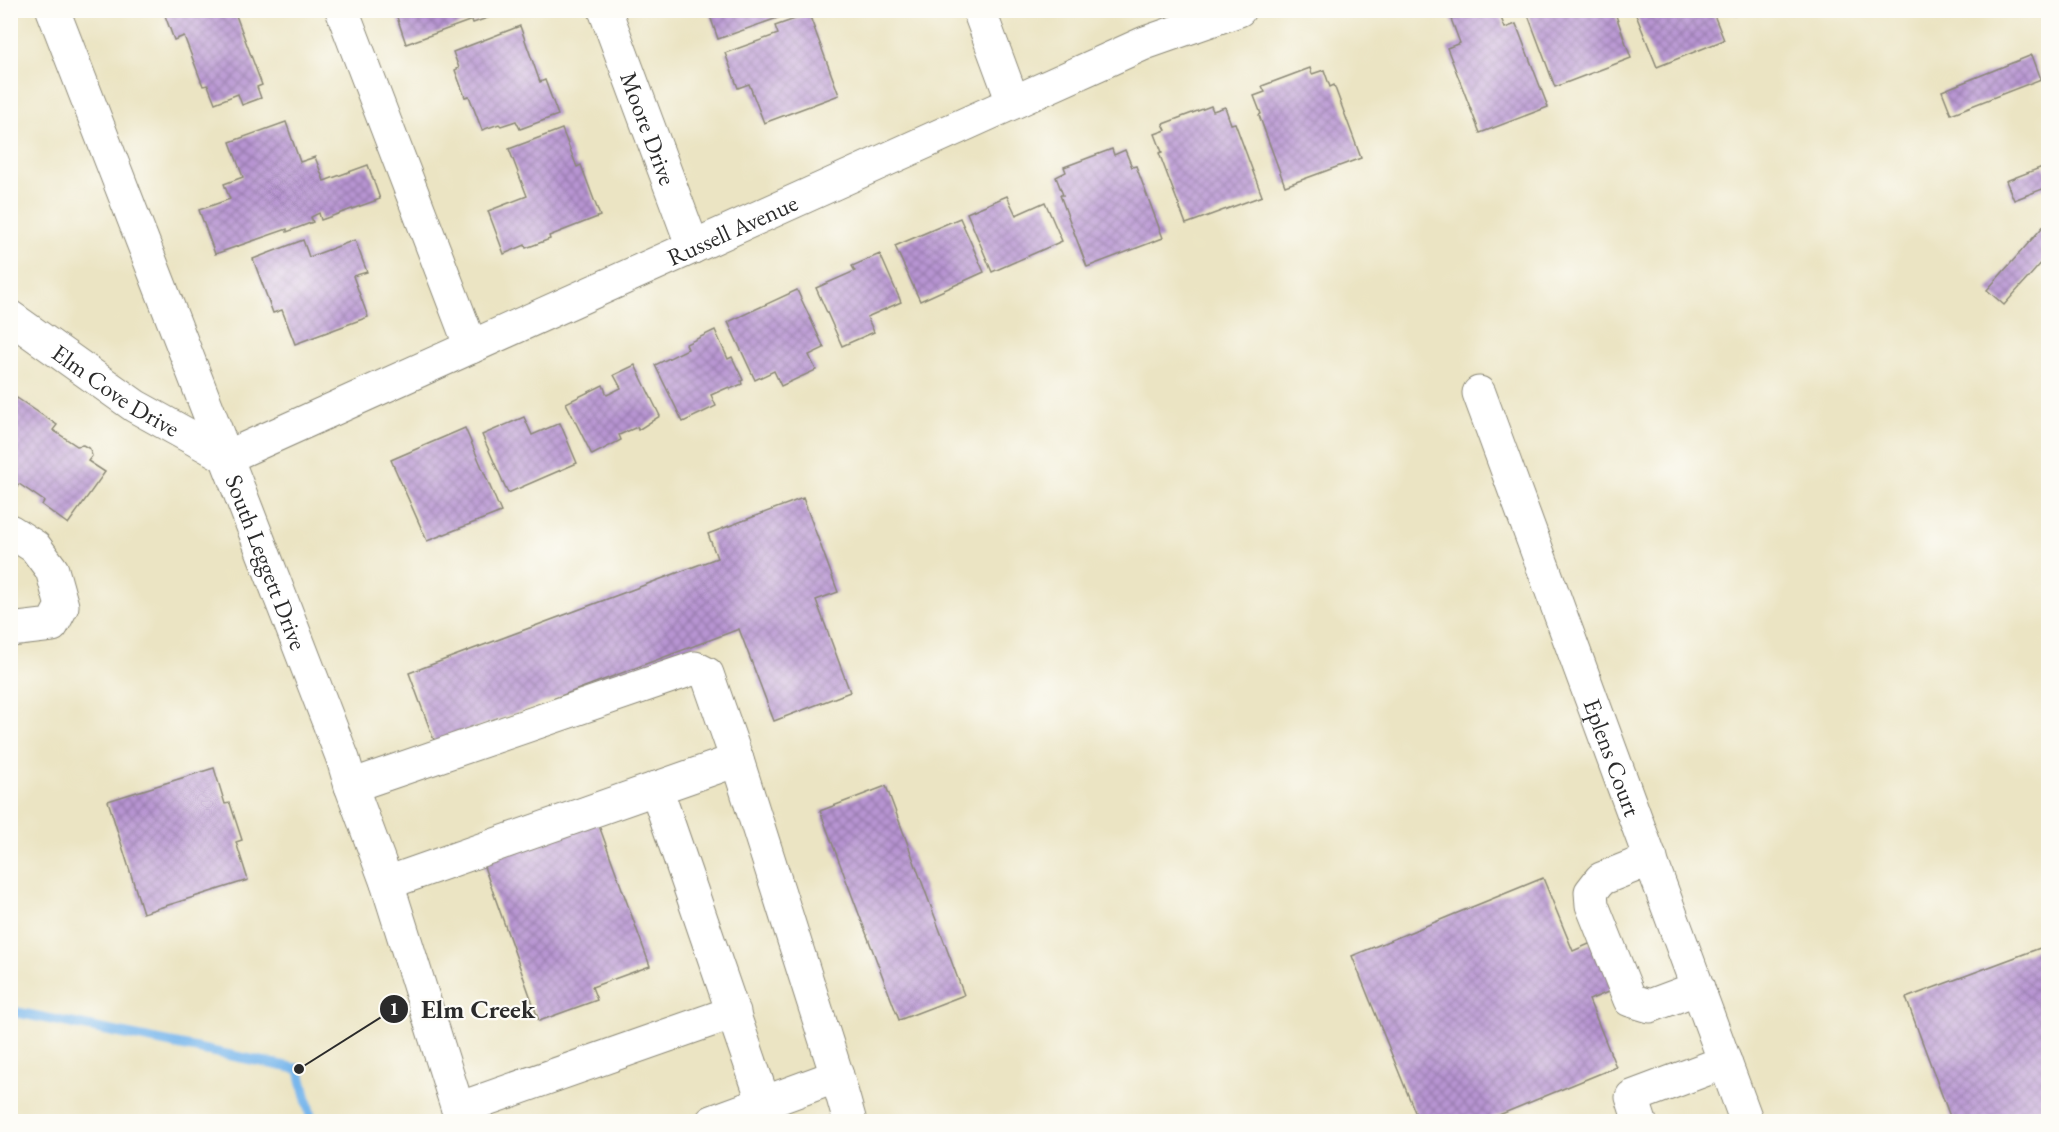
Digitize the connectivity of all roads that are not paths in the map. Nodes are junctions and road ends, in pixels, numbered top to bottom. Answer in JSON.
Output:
{"nodes":[{"id":1,"x":53,"y":10,"type":"edge"},
{"id":2,"x":342,"y":10,"type":"edge"},
{"id":3,"x":605,"y":10,"type":"edge"},
{"id":4,"x":979,"y":10,"type":"edge"},
{"id":5,"x":1239,"y":10,"type":"edge"},
{"id":6,"x":1013,"y":102,"type":"junction"},
{"id":7,"x":693,"y":247,"type":"junction"},
{"id":8,"x":10,"y":317,"type":"edge"},
{"id":9,"x":471,"y":347,"type":"junction"},
{"id":10,"x":1479,"y":393,"type":"dead end"},
{"id":11,"x":227,"y":457,"type":"junction"},
{"id":12,"x":10,"y":531,"type":"edge"},
{"id":13,"x":10,"y":630,"type":"edge"},
{"id":14,"x":737,"y":760,"type":"junction"},
{"id":15,"x":351,"y":786,"type":"junction"},
{"id":16,"x":656,"y":788,"type":"junction"},
{"id":17,"x":1650,"y":859,"type":"junction"},
{"id":18,"x":387,"y":883,"type":"junction"},
{"id":19,"x":1698,"y":988,"type":"junction"},
{"id":20,"x":734,"y":1012,"type":"junction"},
{"id":21,"x":1725,"y":1062,"type":"junction"},
{"id":22,"x":837,"y":1076,"type":"junction"},
{"id":23,"x":764,"y":1103,"type":"junction"},
{"id":24,"x":460,"y":1115,"type":"edge"},
{"id":25,"x":712,"y":1122,"type":"edge"},
{"id":26,"x":850,"y":1122,"type":"edge"},
{"id":27,"x":1640,"y":1122,"type":"edge"},
{"id":28,"x":1747,"y":1122,"type":"edge"}],
"edges":[{"from":1,"to":11,"type":"street","name":"South Leggett Drive"},
{"from":2,"to":9,"type":"street"},
{"from":3,"to":7,"type":"street","name":"Moore Drive"},
{"from":4,"to":6,"type":"street"},
{"from":5,"to":6,"type":"street","name":"Russell Avenue"},
{"from":6,"to":7,"type":"street","name":"Russell Avenue"},
{"from":7,"to":9,"type":"street","name":"Russell Avenue"},
{"from":8,"to":11,"type":"street","name":"Elm Cove Drive"},
{"from":9,"to":11,"type":"street","name":"Russell Avenue"},
{"from":10,"to":17,"type":"street","name":"Eplens Court"},
{"from":11,"to":15,"type":"street","name":"South Leggett Drive"},
{"from":12,"to":13,"type":"street"},
{"from":14,"to":15,"type":"street"},
{"from":14,"to":16,"type":"street"},
{"from":14,"to":22,"type":"street"},
{"from":15,"to":18,"type":"street","name":"South Leggett Drive"},
{"from":16,"to":18,"type":"street"},
{"from":16,"to":20,"type":"street"},
{"from":17,"to":19,"type":"street","name":"Eplens Court"},
{"from":17,"to":19,"type":"street"},
{"from":18,"to":24,"type":"street","name":"South Leggett Drive"},
{"from":19,"to":21,"type":"street","name":"Eplens Court"},
{"from":20,"to":23,"type":"street"},
{"from":20,"to":24,"type":"street"},
{"from":21,"to":27,"type":"street"},
{"from":21,"to":28,"type":"street","name":"Eplens Court"},
{"from":22,"to":23,"type":"street"},
{"from":22,"to":26,"type":"street"},
{"from":23,"to":25,"type":"street"}]}
